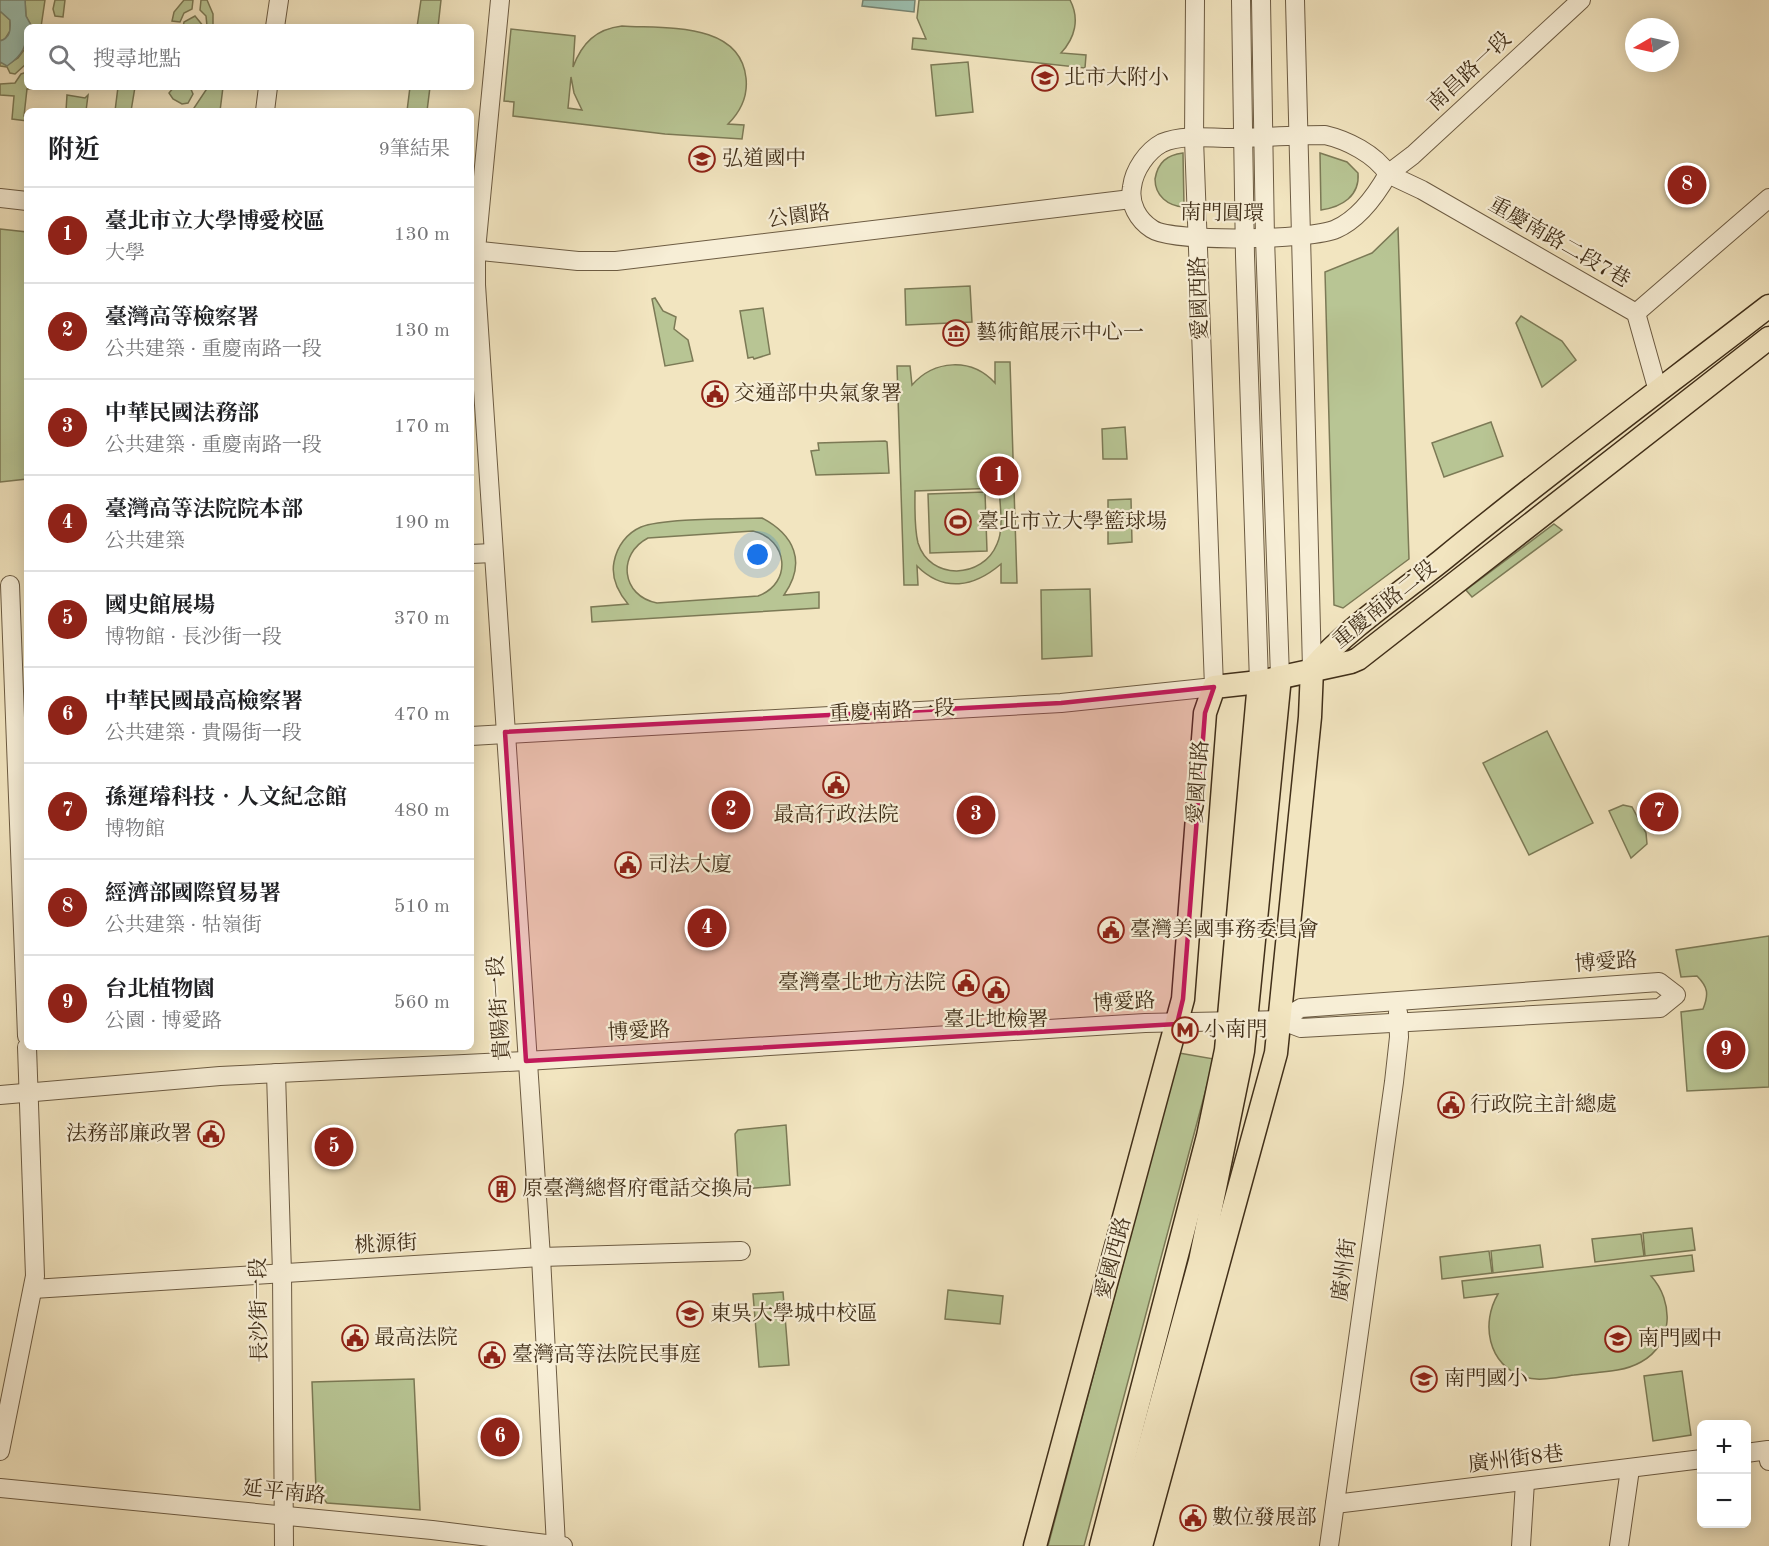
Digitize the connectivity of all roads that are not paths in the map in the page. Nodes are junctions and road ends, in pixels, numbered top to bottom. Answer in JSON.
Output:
{"nodes":[{"id":1,"x":279,"y":0,"type":"edge"},
{"id":2,"x":500,"y":0,"type":"edge"},
{"id":3,"x":1195,"y":0,"type":"edge"},
{"id":4,"x":1241,"y":0,"type":"edge"},
{"id":5,"x":1261,"y":0,"type":"edge"},
{"id":6,"x":1295,"y":0,"type":"edge"},
{"id":7,"x":1581,"y":0,"type":"edge"},
{"id":8,"x":275,"y":24,"type":"edge"},
{"id":9,"x":268,"y":90,"type":"edge"},
{"id":10,"x":265,"y":108,"type":"edge"},
{"id":11,"x":1298,"y":136,"type":"junction"},
{"id":12,"x":1263,"y":137,"type":"junction"},
{"id":13,"x":1244,"y":138,"type":"junction"},
{"id":14,"x":1194,"y":139,"type":"junction"},
{"id":15,"x":1388,"y":174,"type":"junction"},
{"id":16,"x":0,"y":198,"type":"edge"},
{"id":17,"x":1769,"y":198,"type":"edge"},
{"id":18,"x":1131,"y":199,"type":"junction"},
{"id":19,"x":24,"y":201,"type":"edge"},
{"id":20,"x":1300,"y":235,"type":"junction"},
{"id":21,"x":1246,"y":237,"type":"junction"},
{"id":22,"x":1198,"y":238,"type":"junction"},
{"id":23,"x":1265,"y":238,"type":"junction"},
{"id":24,"x":474,"y":250,"type":"edge"},
{"id":25,"x":1769,"y":306,"type":"edge"},
{"id":26,"x":1636,"y":313,"type":"junction"},
{"id":27,"x":1769,"y":338,"type":"edge"},
{"id":28,"x":1660,"y":390,"type":"junction"},
{"id":29,"x":493,"y":553,"type":"junction"},
{"id":30,"x":474,"y":554,"type":"edge"},
{"id":31,"x":12,"y":585,"type":"edge"},
{"id":32,"x":1312,"y":669,"type":"junction"},
{"id":33,"x":1269,"y":679,"type":"junction"},
{"id":34,"x":1214,"y":687,"type":"junction"},
{"id":35,"x":505,"y":732,"type":"junction"},
{"id":36,"x":474,"y":735,"type":"edge"},
{"id":37,"x":14,"y":767,"type":"edge"},
{"id":38,"x":24,"y":974,"type":"edge"},
{"id":39,"x":1398,"y":1001,"type":"junction"},
{"id":40,"x":1280,"y":1020,"type":"junction"},
{"id":41,"x":1238,"y":1022,"type":"junction"},
{"id":42,"x":1398,"y":1023,"type":"junction"},
{"id":43,"x":1177,"y":1024,"type":"junction"},
{"id":44,"x":27,"y":1050,"type":"edge"},
{"id":45,"x":526,"y":1061,"type":"junction"},
{"id":46,"x":276,"y":1073,"type":"junction"},
{"id":47,"x":30,"y":1092,"type":"junction"},
{"id":48,"x":0,"y":1095,"type":"edge"},
{"id":49,"x":741,"y":1251,"type":"dead end"},
{"id":50,"x":541,"y":1257,"type":"junction"},
{"id":51,"x":282,"y":1273,"type":"junction"},
{"id":52,"x":33,"y":1289,"type":"junction"},
{"id":53,"x":0,"y":1451,"type":"edge"},
{"id":54,"x":1751,"y":1454,"type":"edge"},
{"id":55,"x":1768,"y":1456,"type":"edge"},
{"id":56,"x":1697,"y":1460,"type":"edge"},
{"id":57,"x":1630,"y":1469,"type":"junction"},
{"id":58,"x":1525,"y":1482,"type":"junction"},
{"id":59,"x":0,"y":1488,"type":"edge"},
{"id":60,"x":1335,"y":1504,"type":"junction"},
{"id":61,"x":284,"y":1515,"type":"junction"},
{"id":62,"x":285,"y":1546,"type":"edge"},
{"id":63,"x":556,"y":1546,"type":"edge"},
{"id":64,"x":563,"y":1546,"type":"edge"},
{"id":65,"x":1035,"y":1546,"type":"edge"},
{"id":66,"x":1101,"y":1546,"type":"edge"},
{"id":67,"x":1122,"y":1546,"type":"edge"},
{"id":68,"x":1141,"y":1546,"type":"edge"},
{"id":69,"x":1329,"y":1546,"type":"edge"},
{"id":70,"x":1521,"y":1546,"type":"edge"},
{"id":71,"x":1619,"y":1546,"type":"edge"}],
"edges":[{"from":1,"to":8,"type":"street"},
{"from":2,"to":24,"type":"street","name":"貴陽街一段"},
{"from":3,"to":14,"type":"street","name":"愛國西路"},
{"from":4,"to":13,"type":"street"},
{"from":5,"to":12,"type":"street"},
{"from":6,"to":11,"type":"street"},
{"from":7,"to":15,"type":"street","name":"南昌路一段"},
{"from":9,"to":10,"type":"street"},
{"from":11,"to":12,"type":"street"},
{"from":11,"to":15,"type":"street"},
{"from":11,"to":20,"type":"street"},
{"from":12,"to":13,"type":"street"},
{"from":12,"to":23,"type":"street"},
{"from":13,"to":14,"type":"street"},
{"from":13,"to":21,"type":"street"},
{"from":14,"to":18,"type":"street"},
{"from":14,"to":22,"type":"street","name":"愛國西路"},
{"from":15,"to":20,"type":"street","name":"南門圓環"},
{"from":15,"to":26,"type":"street","name":"重慶南路二段7巷"},
{"from":16,"to":19,"type":"street"},
{"from":17,"to":26,"type":"street"},
{"from":18,"to":22,"type":"street","name":"南門圓環"},
{"from":18,"to":24,"type":"street","name":"公園路"},
{"from":20,"to":23,"type":"street","name":"南門圓環"},
{"from":20,"to":32,"type":"street"},
{"from":21,"to":22,"type":"street","name":"南門圓環"},
{"from":21,"to":23,"type":"street","name":"南門圓環"},
{"from":21,"to":33,"type":"street"},
{"from":22,"to":34,"type":"street","name":"愛國西路"},
{"from":23,"to":33,"type":"street"},
{"from":24,"to":29,"type":"street","name":"貴陽街一段"},
{"from":25,"to":28,"type":"main road","name":"重慶南路二段"},
{"from":26,"to":28,"type":"street","name":"重慶南路二段7巷"},
{"from":27,"to":32,"type":"main road","name":"重慶南路二段"},
{"from":28,"to":32,"type":"main road","name":"重慶南路二段"},
{"from":29,"to":30,"type":"street"},
{"from":29,"to":35,"type":"street","name":"貴陽街一段"},
{"from":31,"to":37,"type":"street"},
{"from":32,"to":33,"type":"main road","name":"重慶南路一段"},
{"from":32,"to":40,"type":"main road"},
{"from":33,"to":34,"type":"main road","name":"重慶南路一段"},
{"from":33,"to":41,"type":"main road"},
{"from":34,"to":35,"type":"street","name":"重慶南路一段"},
{"from":34,"to":43,"type":"main road","name":"愛國西路"},
{"from":35,"to":36,"type":"street","name":"重慶南路一段"},
{"from":35,"to":45,"type":"street","name":"貴陽街一段"},
{"from":37,"to":38,"type":"street"},
{"from":39,"to":40,"type":"street","name":"博愛路"},
{"from":39,"to":42,"type":"street","name":"廣州街"},
{"from":39,"to":42,"type":"street","name":"博愛路"},
{"from":40,"to":41,"type":"street","name":"博愛路"},
{"from":40,"to":42,"type":"street","name":"博愛路"},
{"from":40,"to":68,"type":"main road"},
{"from":41,"to":43,"type":"street","name":"博愛路"},
{"from":41,"to":66,"type":"main road"},
{"from":41,"to":67,"type":"main road"},
{"from":42,"to":60,"type":"street","name":"廣州街"},
{"from":43,"to":45,"type":"street","name":"博愛路"},
{"from":43,"to":65,"type":"main road","name":"愛國西路"},
{"from":44,"to":47,"type":"street"},
{"from":45,"to":46,"type":"street","name":"博愛路"},
{"from":45,"to":50,"type":"street","name":"貴陽街一段"},
{"from":46,"to":47,"type":"street","name":"博愛路"},
{"from":46,"to":51,"type":"street","name":"長沙街一段"},
{"from":47,"to":48,"type":"street","name":"博愛路"},
{"from":47,"to":52,"type":"street"},
{"from":49,"to":50,"type":"street","name":"桃源街"},
{"from":50,"to":51,"type":"street","name":"桃源街"},
{"from":50,"to":63,"type":"street","name":"貴陽街一段"},
{"from":51,"to":52,"type":"street","name":"桃源街"},
{"from":51,"to":61,"type":"street","name":"長沙街一段"},
{"from":52,"to":53,"type":"street"},
{"from":54,"to":55,"type":"street"},
{"from":56,"to":57,"type":"street","name":"廣州街8巷"},
{"from":57,"to":58,"type":"street","name":"廣州街8巷"},
{"from":57,"to":71,"type":"street"},
{"from":58,"to":60,"type":"street","name":"廣州街8巷"},
{"from":58,"to":70,"type":"street"},
{"from":59,"to":61,"type":"street","name":"延平南路"},
{"from":60,"to":69,"type":"street","name":"廣州街"},
{"from":61,"to":62,"type":"street","name":"長沙街一段"},
{"from":61,"to":63,"type":"street","name":"延平南路"},
{"from":63,"to":64,"type":"street","name":"延平南路"}]}
